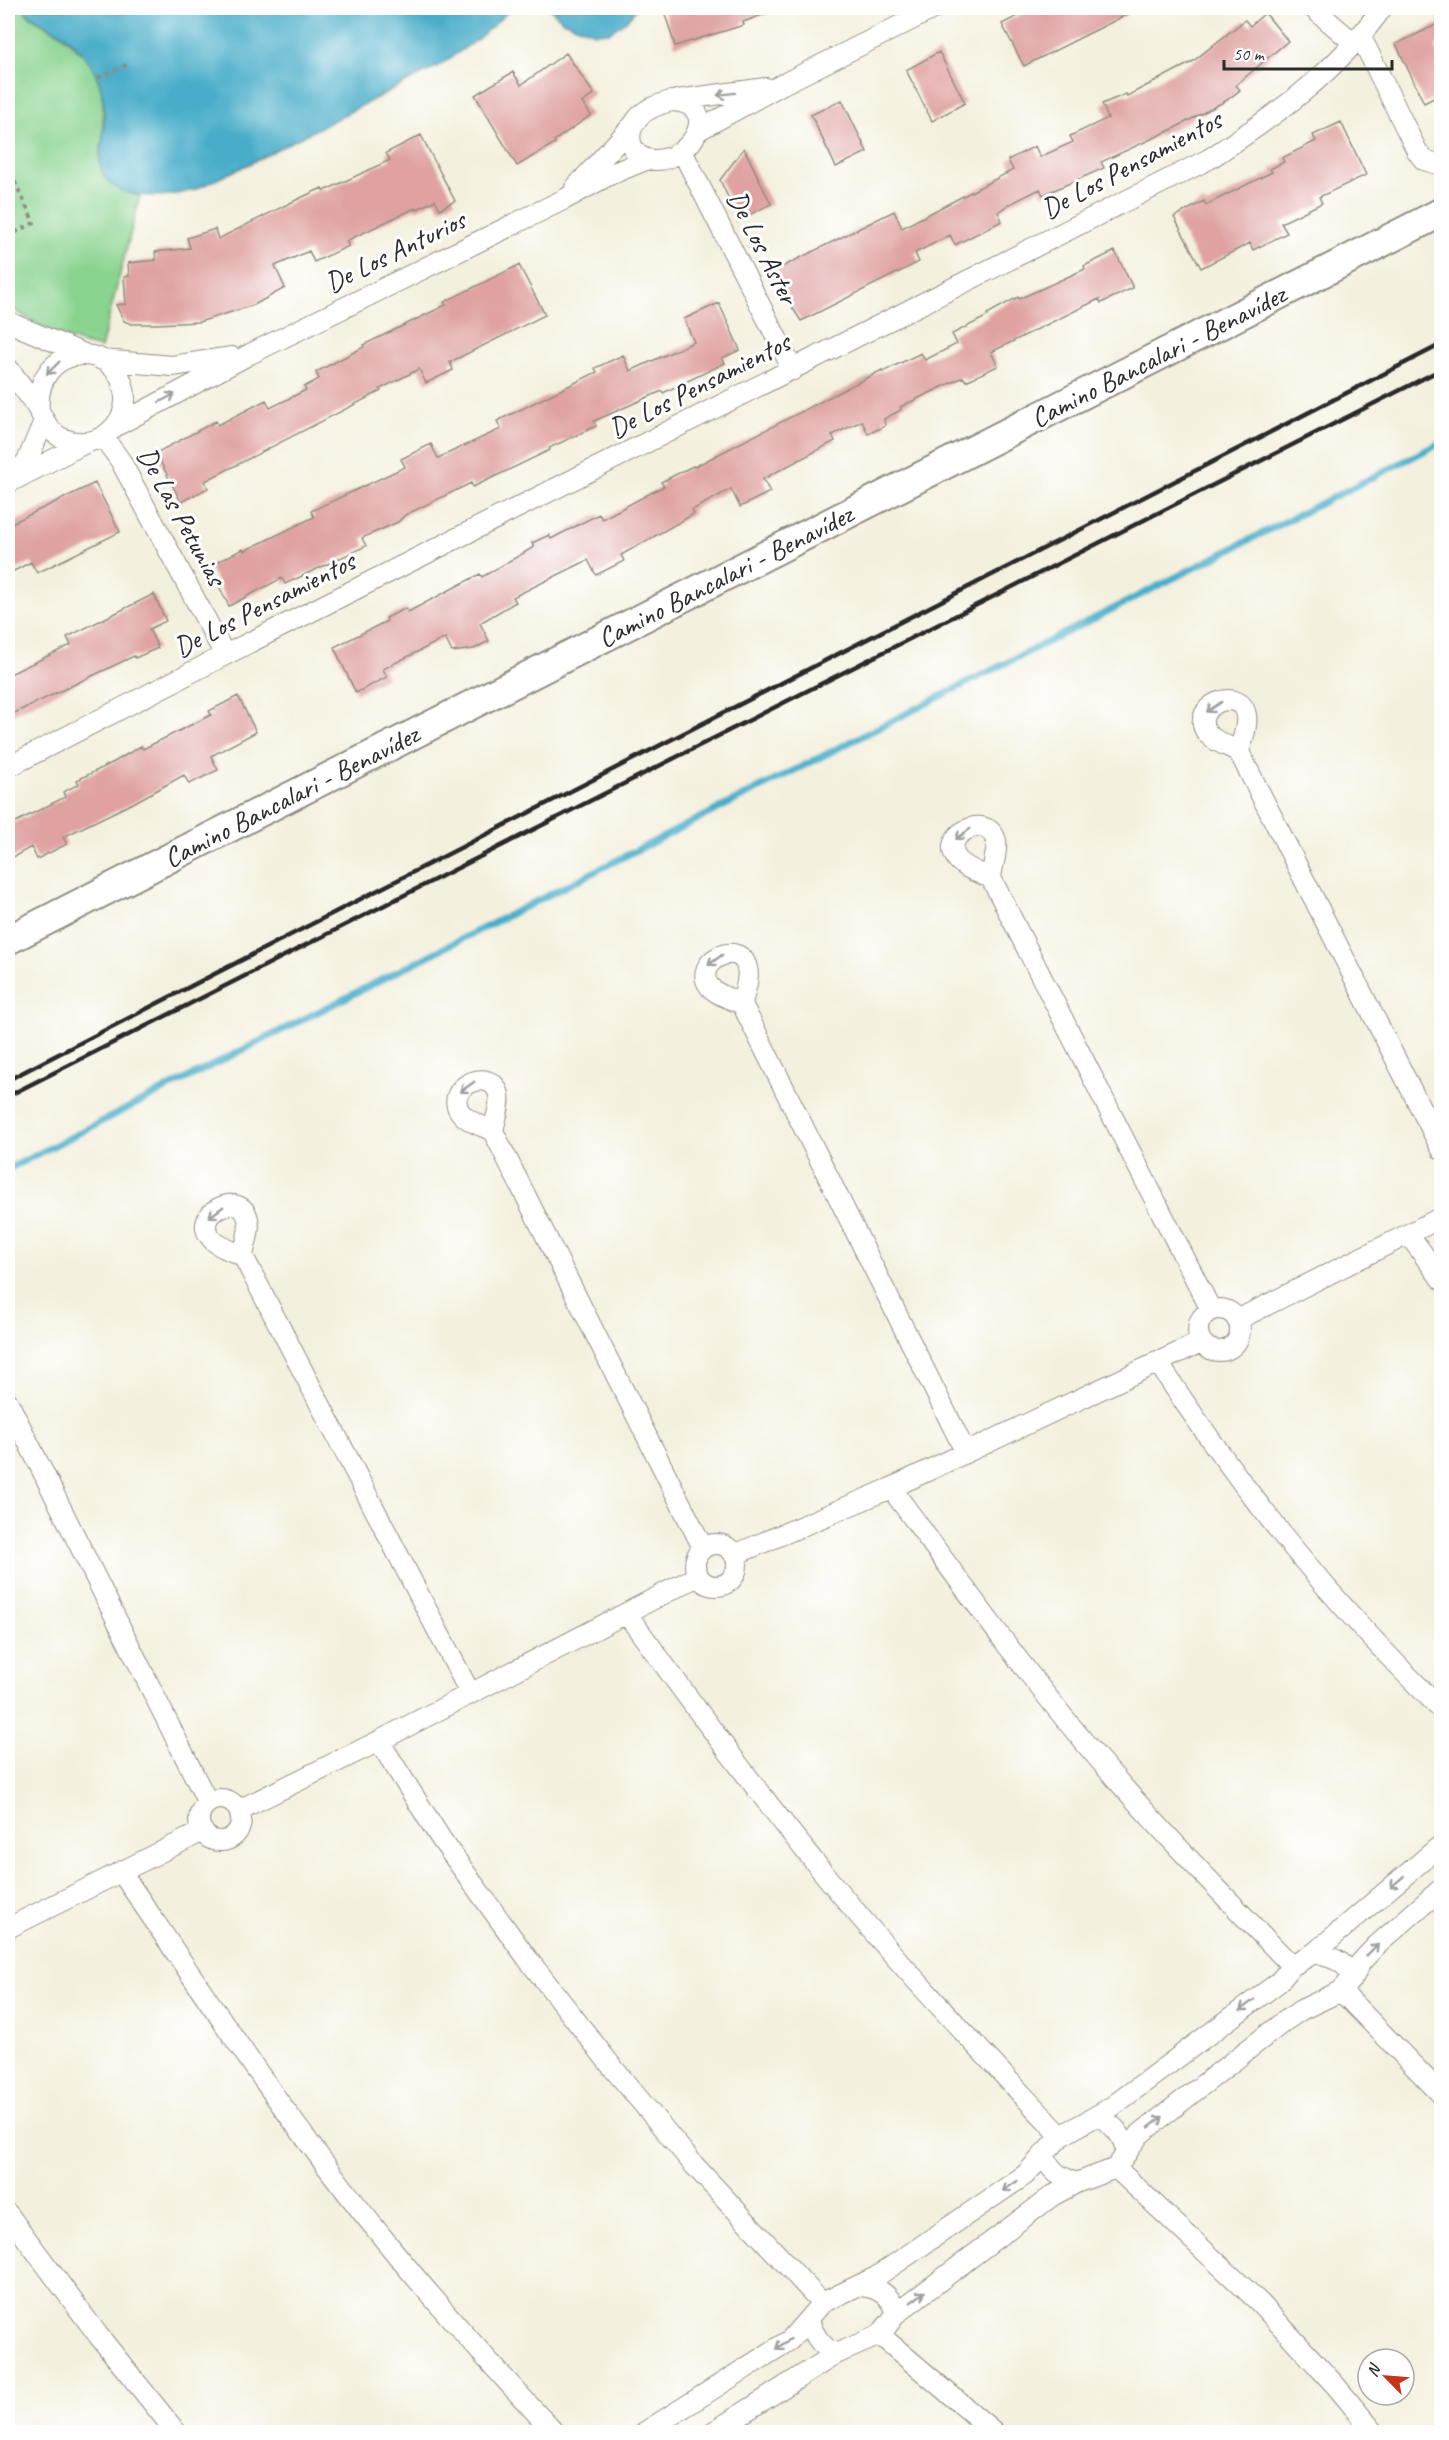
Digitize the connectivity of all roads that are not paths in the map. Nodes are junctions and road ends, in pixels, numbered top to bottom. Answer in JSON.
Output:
{"nodes":[{"id":1,"x":935,"y":8,"type":"edge"},
{"id":2,"x":1313,"y":8,"type":"edge"},
{"id":3,"x":1382,"y":8,"type":"edge"},
{"id":4,"x":1357,"y":39,"type":"junction"},
{"id":5,"x":781,"y":85,"type":"junction"},
{"id":6,"x":671,"y":101,"type":"junction"},
{"id":7,"x":633,"y":125,"type":"junction"},
{"id":8,"x":699,"y":130,"type":"junction"},
{"id":9,"x":681,"y":151,"type":"junction"},
{"id":10,"x":648,"y":159,"type":"junction"},
{"id":11,"x":1442,"y":165,"type":"edge"},
{"id":12,"x":565,"y":199,"type":"junction"},
{"id":13,"x":1442,"y":212,"type":"edge"},
{"id":14,"x":8,"y":322,"type":"edge"},
{"id":15,"x":250,"y":354,"type":"junction"},
{"id":16,"x":94,"y":357,"type":"junction"},
{"id":17,"x":8,"y":368,"type":"edge"},
{"id":18,"x":793,"y":370,"type":"junction"},
{"id":19,"x":42,"y":416,"type":"junction"},
{"id":20,"x":102,"y":435,"type":"junction"},
{"id":21,"x":8,"y":483,"type":"edge"},
{"id":22,"x":225,"y":655,"type":"junction"},
{"id":23,"x":1239,"y":752,"type":"dead end"},
{"id":24,"x":8,"y":768,"type":"edge"},
{"id":25,"x":991,"y":878,"type":"dead end"},
{"id":26,"x":8,"y":940,"type":"edge"},
{"id":27,"x":742,"y":1004,"type":"dead end"},
{"id":28,"x":493,"y":1131,"type":"dead end"},
{"id":29,"x":1442,"y":1150,"type":"edge"},
{"id":30,"x":1442,"y":1217,"type":"edge"},
{"id":31,"x":1409,"y":1235,"type":"junction"},
{"id":32,"x":243,"y":1256,"type":"dead end"},
{"id":33,"x":1442,"y":1280,"type":"edge"},
{"id":34,"x":1211,"y":1311,"type":"junction"},
{"id":35,"x":1237,"y":1320,"type":"junction"},
{"id":36,"x":1201,"y":1342,"type":"junction"},
{"id":37,"x":1157,"y":1361,"type":"junction"},
{"id":38,"x":8,"y":1402,"type":"edge"},
{"id":39,"x":965,"y":1451,"type":"junction"},
{"id":40,"x":891,"y":1488,"type":"junction"},
{"id":41,"x":703,"y":1548,"type":"junction"},
{"id":42,"x":734,"y":1555,"type":"junction"},
{"id":43,"x":698,"y":1576,"type":"junction"},
{"id":44,"x":627,"y":1614,"type":"junction"},
{"id":45,"x":470,"y":1693,"type":"junction"},
{"id":46,"x":1442,"y":1710,"type":"edge"},
{"id":47,"x":379,"y":1741,"type":"junction"},
{"id":48,"x":208,"y":1803,"type":"junction"},
{"id":49,"x":239,"y":1810,"type":"junction"},
{"id":50,"x":203,"y":1831,"type":"junction"},
{"id":51,"x":1442,"y":1844,"type":"edge"},
{"id":52,"x":122,"y":1873,"type":"junction"},
{"id":53,"x":1442,"y":1888,"type":"edge"},
{"id":54,"x":8,"y":1928,"type":"edge"},
{"id":55,"x":1314,"y":1953,"type":"junction"},
{"id":56,"x":1292,"y":1965,"type":"junction"},
{"id":57,"x":1354,"y":1976,"type":"junction"},
{"id":58,"x":1279,"y":1982,"type":"junction"},
{"id":59,"x":1341,"y":1991,"type":"junction"},
{"id":60,"x":1301,"y":2010,"type":"junction"},
{"id":61,"x":1442,"y":2095,"type":"edge"},
{"id":62,"x":1098,"y":2115,"type":"junction"},
{"id":63,"x":1061,"y":2136,"type":"junction"},
{"id":64,"x":1044,"y":2153,"type":"junction"},
{"id":65,"x":1121,"y":2161,"type":"junction"},
{"id":66,"x":1076,"y":2184,"type":"junction"},
{"id":67,"x":8,"y":2214,"type":"edge"},
{"id":68,"x":857,"y":2286,"type":"junction"},
{"id":69,"x":822,"y":2303,"type":"junction"},
{"id":70,"x":897,"y":2313,"type":"junction"},
{"id":71,"x":808,"y":2319,"type":"junction"},
{"id":72,"x":880,"y":2335,"type":"junction"},
{"id":73,"x":836,"y":2354,"type":"junction"},
{"id":74,"x":176,"y":2433,"type":"edge"},
{"id":75,"x":554,"y":2433,"type":"edge"},
{"id":76,"x":645,"y":2433,"type":"edge"},
{"id":77,"x":713,"y":2433,"type":"edge"},
{"id":78,"x":994,"y":2433,"type":"edge"},
{"id":79,"x":1374,"y":2433,"type":"edge"}],
"edges":[{"from":1,"to":5,"type":"street"},
{"from":2,"to":4,"type":"street"},
{"from":3,"to":4,"type":"street","name":"De Los Pensamientos"},
{"from":4,"to":11,"type":"street"},
{"from":4,"to":18,"type":"street","name":"De Los Pensamientos"},
{"from":5,"to":6,"type":"street","one_way":true},
{"from":5,"to":8,"type":"street"},
{"from":6,"to":7,"type":"street"},
{"from":6,"to":8,"type":"street"},
{"from":7,"to":10,"type":"street"},
{"from":7,"to":12,"type":"street"},
{"from":8,"to":9,"type":"street"},
{"from":9,"to":10,"type":"street"},
{"from":9,"to":18,"type":"street","name":"De Los Aster"},
{"from":10,"to":12,"type":"street","name":"De Los Anturios"},
{"from":12,"to":15,"type":"street","name":"De Los Anturios"},
{"from":13,"to":26,"type":"main road","name":"Camino Bancalari - Benavídez"},
{"from":14,"to":16,"type":"street"},
{"from":15,"to":16,"type":"street"},
{"from":20,"to":15,"type":"street","name":"De Los Anturios","one_way":true},
{"from":16,"to":19,"type":"street","one_way":true},
{"from":16,"to":20,"type":"street"},
{"from":17,"to":19,"type":"street"},
{"from":18,"to":22,"type":"street","name":"De Los Pensamientos"},
{"from":19,"to":20,"type":"street"},
{"from":19,"to":21,"type":"street"},
{"from":20,"to":21,"type":"street","name":"De Los Anturios"},
{"from":20,"to":22,"type":"street","name":"De Las Petunias"},
{"from":22,"to":24,"type":"street","name":"De Los Pensamientos"},
{"from":23,"to":29,"type":"street"},
{"from":25,"to":34,"type":"street"},
{"from":27,"to":39,"type":"street"},
{"from":28,"to":41,"type":"street"},
{"from":30,"to":31,"type":"street"},
{"from":31,"to":33,"type":"street"},
{"from":31,"to":35,"type":"street"},
{"from":32,"to":45,"type":"street"},
{"from":34,"to":35,"type":"street"},
{"from":34,"to":36,"type":"street"},
{"from":35,"to":36,"type":"street"},
{"from":36,"to":37,"type":"street"},
{"from":37,"to":39,"type":"street"},
{"from":37,"to":46,"type":"street"},
{"from":38,"to":48,"type":"street"},
{"from":39,"to":40,"type":"street"},
{"from":40,"to":42,"type":"street"},
{"from":40,"to":56,"type":"street"},
{"from":41,"to":42,"type":"street"},
{"from":41,"to":43,"type":"street"},
{"from":42,"to":43,"type":"street"},
{"from":43,"to":44,"type":"street"},
{"from":44,"to":45,"type":"street"},
{"from":44,"to":63,"type":"street"},
{"from":45,"to":47,"type":"street"},
{"from":47,"to":49,"type":"street"},
{"from":47,"to":69,"type":"street"},
{"from":48,"to":49,"type":"street"},
{"from":48,"to":50,"type":"street"},
{"from":49,"to":50,"type":"street"},
{"from":50,"to":52,"type":"street"},
{"from":51,"to":55,"type":"street","one_way":true},
{"from":52,"to":54,"type":"street"},
{"from":52,"to":75,"type":"street"},
{"from":57,"to":53,"type":"street","one_way":true},
{"from":55,"to":56,"type":"street"},
{"from":55,"to":57,"type":"street"},
{"from":56,"to":58,"type":"street"},
{"from":57,"to":59,"type":"street"},
{"from":58,"to":60,"type":"street"},
{"from":58,"to":62,"type":"street","one_way":true},
{"from":59,"to":60,"type":"street"},
{"from":59,"to":61,"type":"street"},
{"from":65,"to":60,"type":"street","one_way":true},
{"from":62,"to":63,"type":"street"},
{"from":62,"to":65,"type":"street"},
{"from":63,"to":64,"type":"street"},
{"from":64,"to":66,"type":"street"},
{"from":64,"to":68,"type":"street","one_way":true},
{"from":65,"to":66,"type":"street"},
{"from":65,"to":79,"type":"street"},
{"from":70,"to":66,"type":"street","one_way":true},
{"from":67,"to":74,"type":"street"},
{"from":68,"to":69,"type":"street"},
{"from":68,"to":70,"type":"street"},
{"from":69,"to":71,"type":"street"},
{"from":70,"to":72,"type":"street"},
{"from":71,"to":73,"type":"street"},
{"from":71,"to":76,"type":"street","one_way":true},
{"from":72,"to":73,"type":"street"},
{"from":72,"to":78,"type":"street"},
{"from":73,"to":77,"type":"street"}]}
